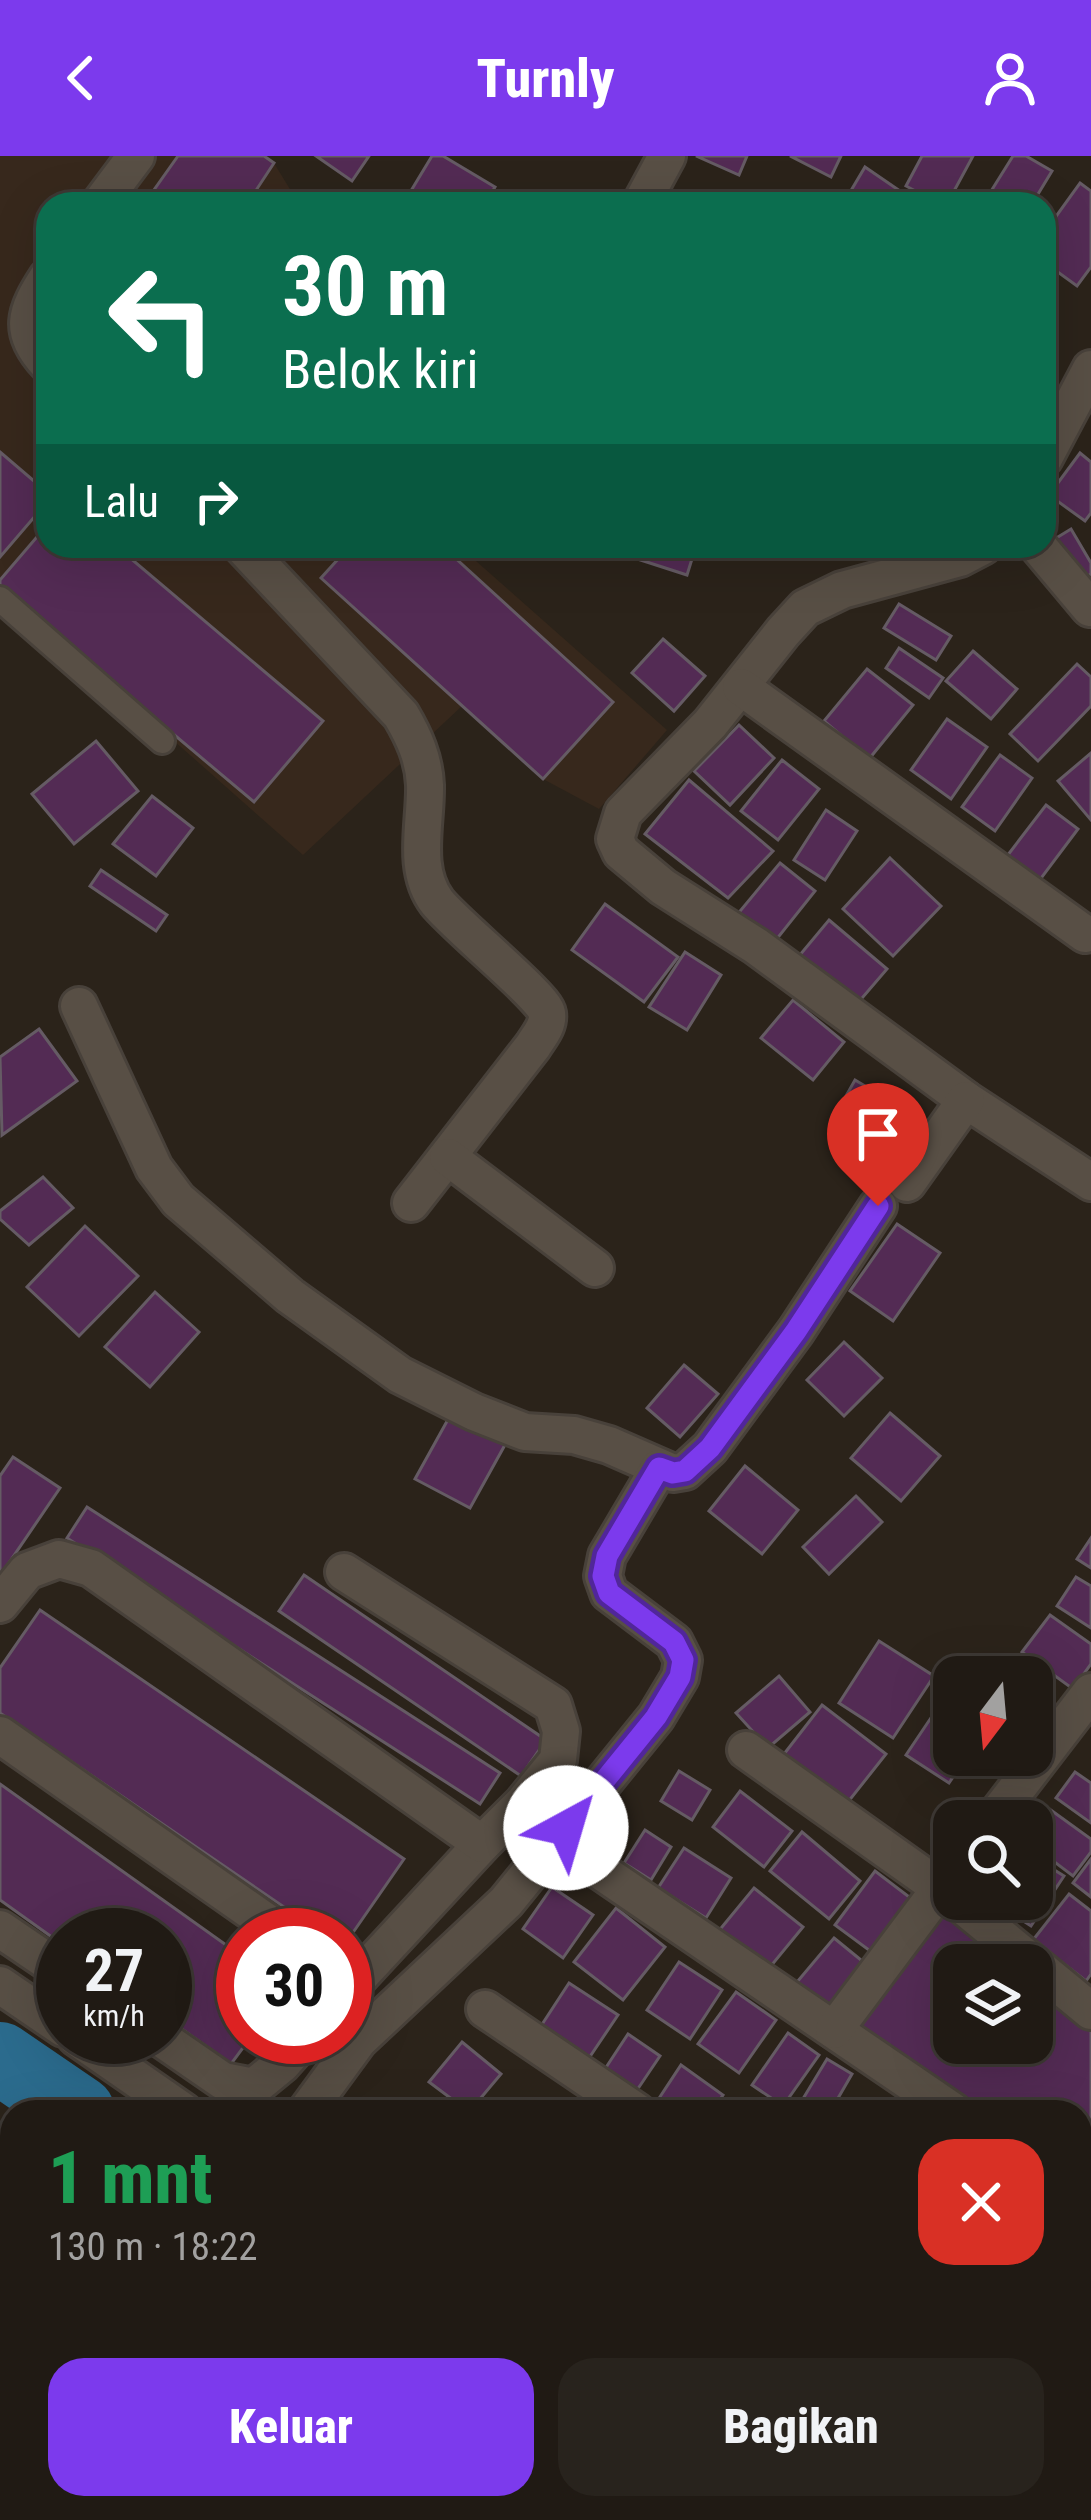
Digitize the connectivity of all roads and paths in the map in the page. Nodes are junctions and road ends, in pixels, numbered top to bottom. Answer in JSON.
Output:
{"nodes":[{"id":1,"x":136,"y":156,"type":"edge"},
{"id":2,"x":667,"y":156,"type":"edge"},
{"id":3,"x":109,"y":192,"type":"edge"},
{"id":4,"x":648,"y":192,"type":"edge"},
{"id":5,"x":36,"y":300,"type":"edge"},
{"id":6,"x":36,"y":351,"type":"edge"},
{"id":7,"x":1090,"y":377,"type":"edge"},
{"id":8,"x":1056,"y":437,"type":"edge"},
{"id":9,"x":253,"y":558,"type":"edge"},
{"id":10,"x":960,"y":558,"type":"edge"},
{"id":11,"x":1048,"y":558,"type":"edge"},
{"id":12,"x":0,"y":599,"type":"edge"},
{"id":13,"x":1090,"y":608,"type":"edge"},
{"id":14,"x":740,"y":687,"type":"junction"},
{"id":15,"x":162,"y":741,"type":"dead end"},
{"id":16,"x":1085,"y":934,"type":"dead end"},
{"id":17,"x":80,"y":1006,"type":"dead end"},
{"id":18,"x":966,"y":1100,"type":"junction"},
{"id":19,"x":448,"y":1157,"type":"junction"},
{"id":20,"x":907,"y":1183,"type":"dead end"},
{"id":21,"x":1091,"y":1183,"type":"edge"},
{"id":22,"x":411,"y":1203,"type":"dead end"},
{"id":23,"x":878,"y":1206,"type":"dead end"},
{"id":24,"x":596,"y":1268,"type":"dead end"},
{"id":25,"x":659,"y":1468,"type":"junction"},
{"id":26,"x":344,"y":1573,"type":"dead end"},
{"id":27,"x":0,"y":1604,"type":"edge"},
{"id":28,"x":1091,"y":1692,"type":"edge"},
{"id":29,"x":0,"y":1735,"type":"edge"},
{"id":30,"x":746,"y":1750,"type":"dead end"},
{"id":31,"x":1008,"y":1800,"type":"edge"},
{"id":32,"x":482,"y":1844,"type":"junction"},
{"id":33,"x":574,"y":1853,"type":"dead end"},
{"id":34,"x":933,"y":1876,"type":"edge"},
{"id":35,"x":247,"y":1908,"type":"edge"},
{"id":36,"x":933,"y":1910,"type":"edge"},
{"id":37,"x":989,"y":1920,"type":"edge"},
{"id":38,"x":0,"y":1929,"type":"edge"},
{"id":39,"x":36,"y":1954,"type":"edge"},
{"id":40,"x":372,"y":1959,"type":"edge"},
{"id":41,"x":0,"y":1985,"type":"edge"},
{"id":42,"x":1088,"y":2003,"type":"edge"},
{"id":43,"x":484,"y":2009,"type":"dead end"},
{"id":44,"x":36,"y":2010,"type":"edge"},
{"id":45,"x":834,"y":2030,"type":"junction"},
{"id":46,"x":192,"y":2060,"type":"edge"},
{"id":47,"x":115,"y":2064,"type":"edge"},
{"id":48,"x":282,"y":2064,"type":"edge"},
{"id":49,"x":167,"y":2100,"type":"edge"},
{"id":50,"x":315,"y":2100,"type":"edge"},
{"id":51,"x":619,"y":2100,"type":"edge"},
{"id":52,"x":936,"y":2100,"type":"edge"}],
"edges":[{"from":1,"to":3,"type":"street"},
{"from":2,"to":4,"type":"street"},
{"from":5,"to":6,"type":"street"},
{"from":7,"to":8,"type":"street"},
{"from":9,"to":19,"type":"street"},
{"from":10,"to":14,"type":"street"},
{"from":11,"to":13,"type":"street"},
{"from":12,"to":15,"type":"lane"},
{"from":14,"to":16,"type":"street"},
{"from":14,"to":18,"type":"street"},
{"from":17,"to":25,"type":"street"},
{"from":18,"to":20,"type":"street"},
{"from":18,"to":21,"type":"street"},
{"from":19,"to":22,"type":"street"},
{"from":19,"to":24,"type":"street"},
{"from":23,"to":25,"type":"street"},
{"from":25,"to":50,"type":"street"},
{"from":26,"to":32,"type":"street"},
{"from":27,"to":32,"type":"street"},
{"from":28,"to":31,"type":"street"},
{"from":29,"to":35,"type":"street"},
{"from":30,"to":34,"type":"street"},
{"from":32,"to":40,"type":"street"},
{"from":33,"to":45,"type":"street"},
{"from":36,"to":45,"type":"street"},
{"from":37,"to":42,"type":"street"},
{"from":38,"to":39,"type":"street"},
{"from":41,"to":44,"type":"street"},
{"from":43,"to":51,"type":"street"},
{"from":45,"to":52,"type":"street"},
{"from":46,"to":48,"type":"street"},
{"from":47,"to":49,"type":"street"}]}
